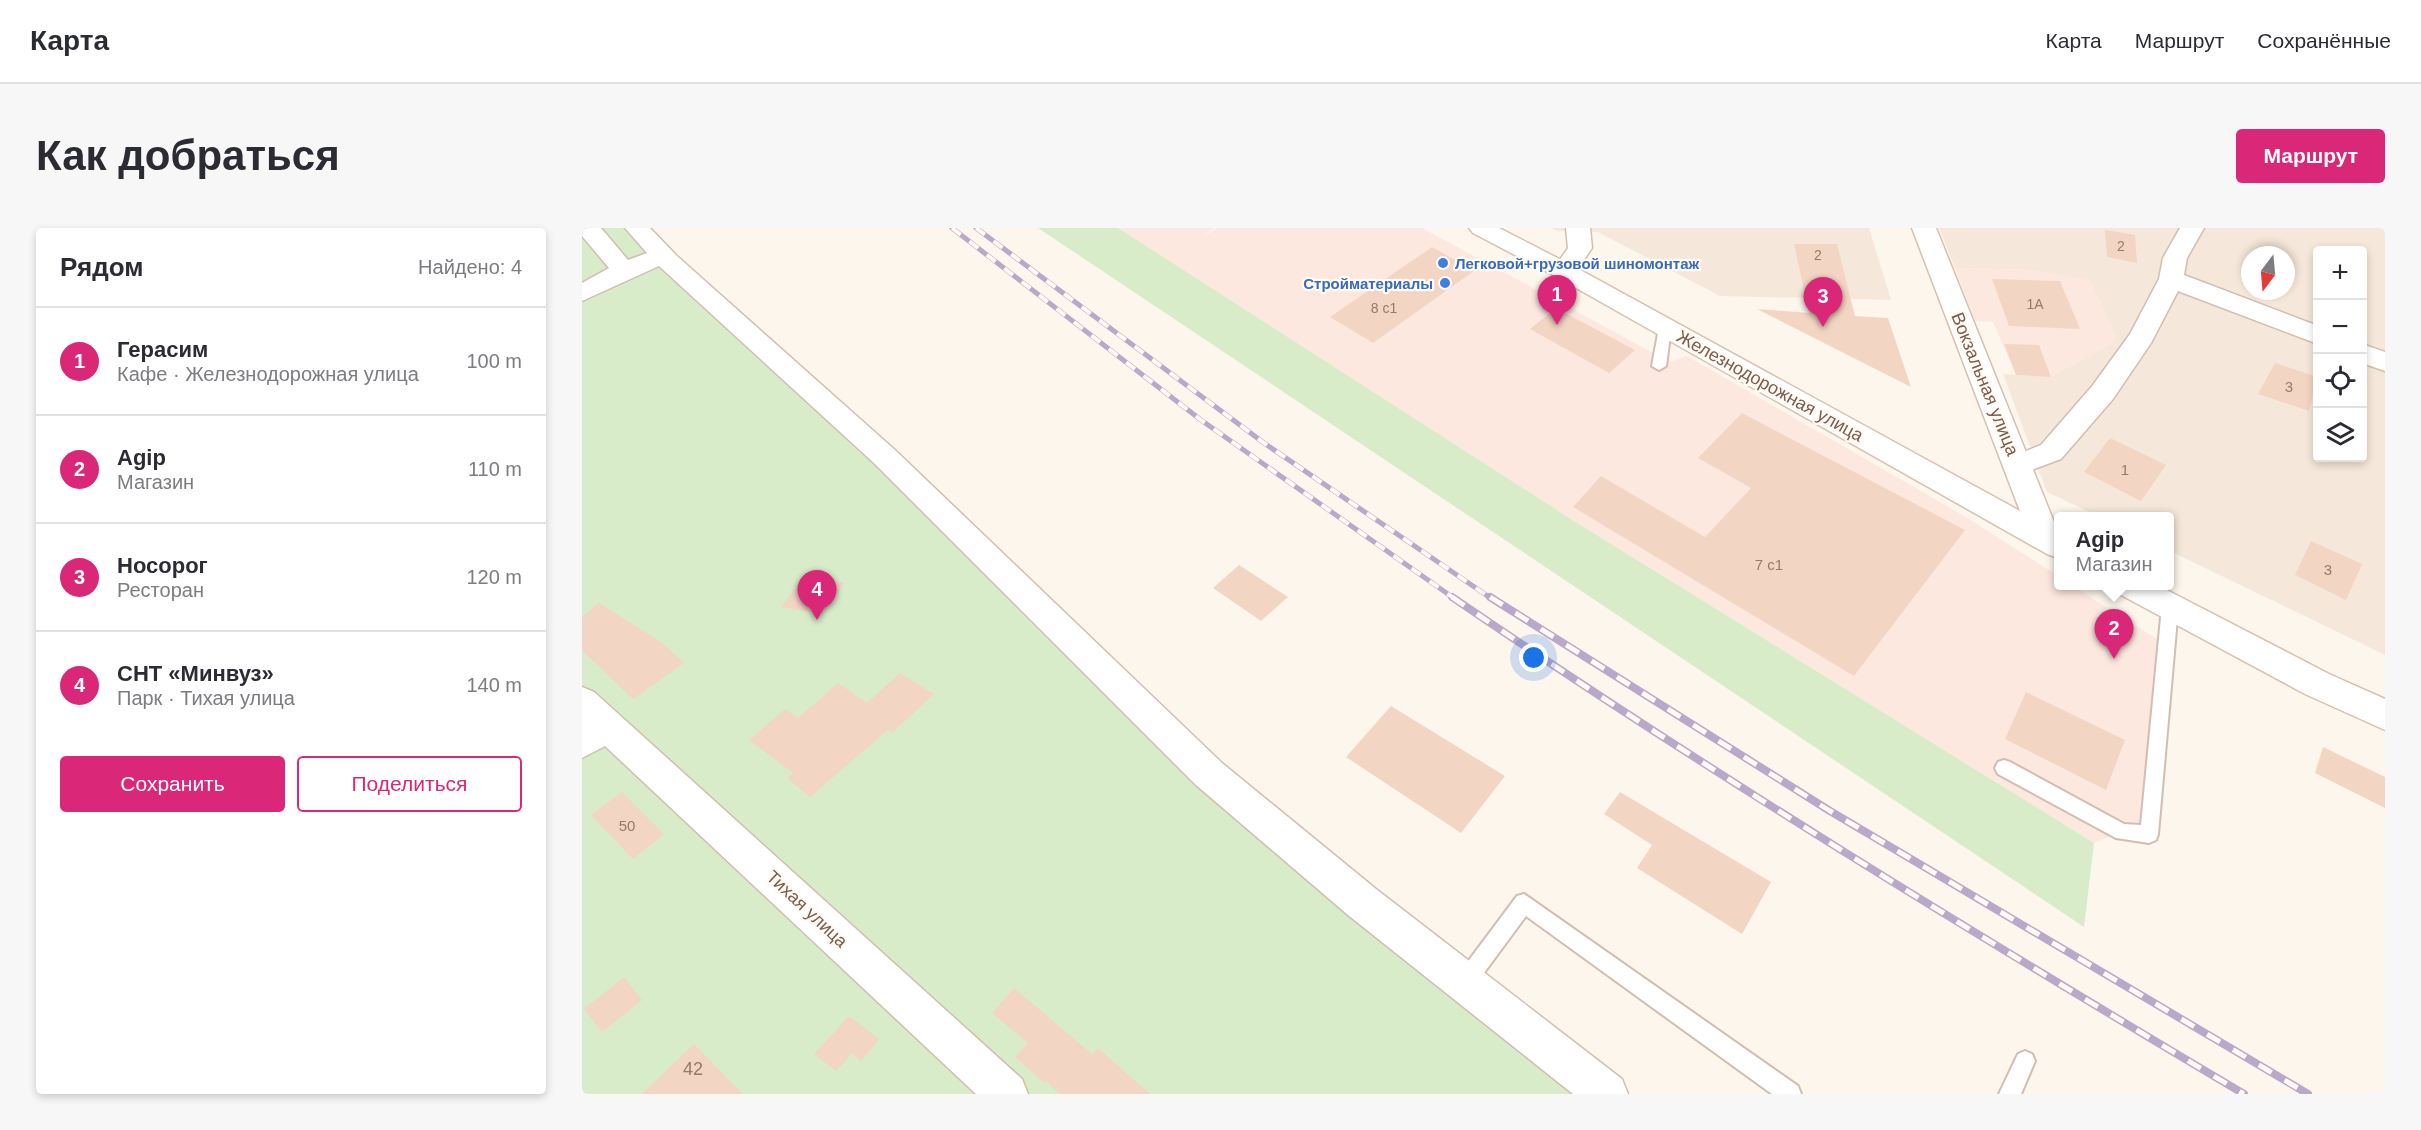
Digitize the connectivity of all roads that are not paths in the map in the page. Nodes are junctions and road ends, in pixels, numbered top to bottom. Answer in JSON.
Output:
{"nodes":[{"id":1,"x":588,"y":228,"type":"edge"},
{"id":2,"x":637,"y":228,"type":"edge"},
{"id":3,"x":1481,"y":228,"type":"edge"},
{"id":4,"x":1578,"y":228,"type":"edge"},
{"id":5,"x":1924,"y":228,"type":"edge"},
{"id":6,"x":2192,"y":228,"type":"edge"},
{"id":7,"x":662,"y":256,"type":"junction"},
{"id":8,"x":624,"y":270,"type":"junction"},
{"id":9,"x":1564,"y":271,"type":"junction"},
{"id":10,"x":2171,"y":279,"type":"junction"},
{"id":11,"x":582,"y":293,"type":"edge"},
{"id":12,"x":1665,"y":328,"type":"junction"},
{"id":13,"x":2313,"y":334,"type":"edge"},
{"id":14,"x":2365,"y":354,"type":"edge"},
{"id":15,"x":2385,"y":362,"type":"edge"},
{"id":16,"x":1659,"y":366,"type":"dead end"},
{"id":17,"x":2018,"y":465,"type":"junction"},
{"id":18,"x":2052,"y":543,"type":"edge"},
{"id":19,"x":2141,"y":590,"type":"edge"},
{"id":20,"x":2170,"y":607,"type":"junction"},
{"id":21,"x":2385,"y":715,"type":"edge"},
{"id":22,"x":590,"y":723,"type":"edge"},
{"id":23,"x":2004,"y":768,"type":"dead end"},
{"id":24,"x":1465,"y":982,"type":"junction"},
{"id":25,"x":2025,"y":1060,"type":"dead end"},
{"id":26,"x":1007,"y":1094,"type":"edge"},
{"id":27,"x":1607,"y":1094,"type":"edge"},
{"id":28,"x":1790,"y":1094,"type":"edge"},
{"id":29,"x":2010,"y":1094,"type":"edge"}],
"edges":[{"from":1,"to":8,"type":"street"},
{"from":2,"to":7,"type":"street"},
{"from":3,"to":9,"type":"street","name":"Железнодорожная улица"},
{"from":4,"to":9,"type":"street"},
{"from":5,"to":17,"type":"street","name":"Вокзальная улица"},
{"from":6,"to":10,"type":"street"},
{"from":7,"to":8,"type":"street"},
{"from":7,"to":24,"type":"street"},
{"from":8,"to":11,"type":"street"},
{"from":9,"to":12,"type":"street","name":"Железнодорожная улица"},
{"from":10,"to":13,"type":"street"},
{"from":10,"to":17,"type":"street"},
{"from":12,"to":16,"type":"lane"},
{"from":12,"to":18,"type":"street","name":"Железнодорожная улица"},
{"from":14,"to":15,"type":"street"},
{"from":17,"to":18,"type":"street","name":"Вокзальная улица"},
{"from":19,"to":20,"type":"street"},
{"from":20,"to":21,"type":"street"},
{"from":20,"to":23,"type":"lane"},
{"from":22,"to":26,"type":"street","name":"Тихая улица"},
{"from":24,"to":27,"type":"street"},
{"from":24,"to":28,"type":"lane"},
{"from":25,"to":29,"type":"lane"}]}
